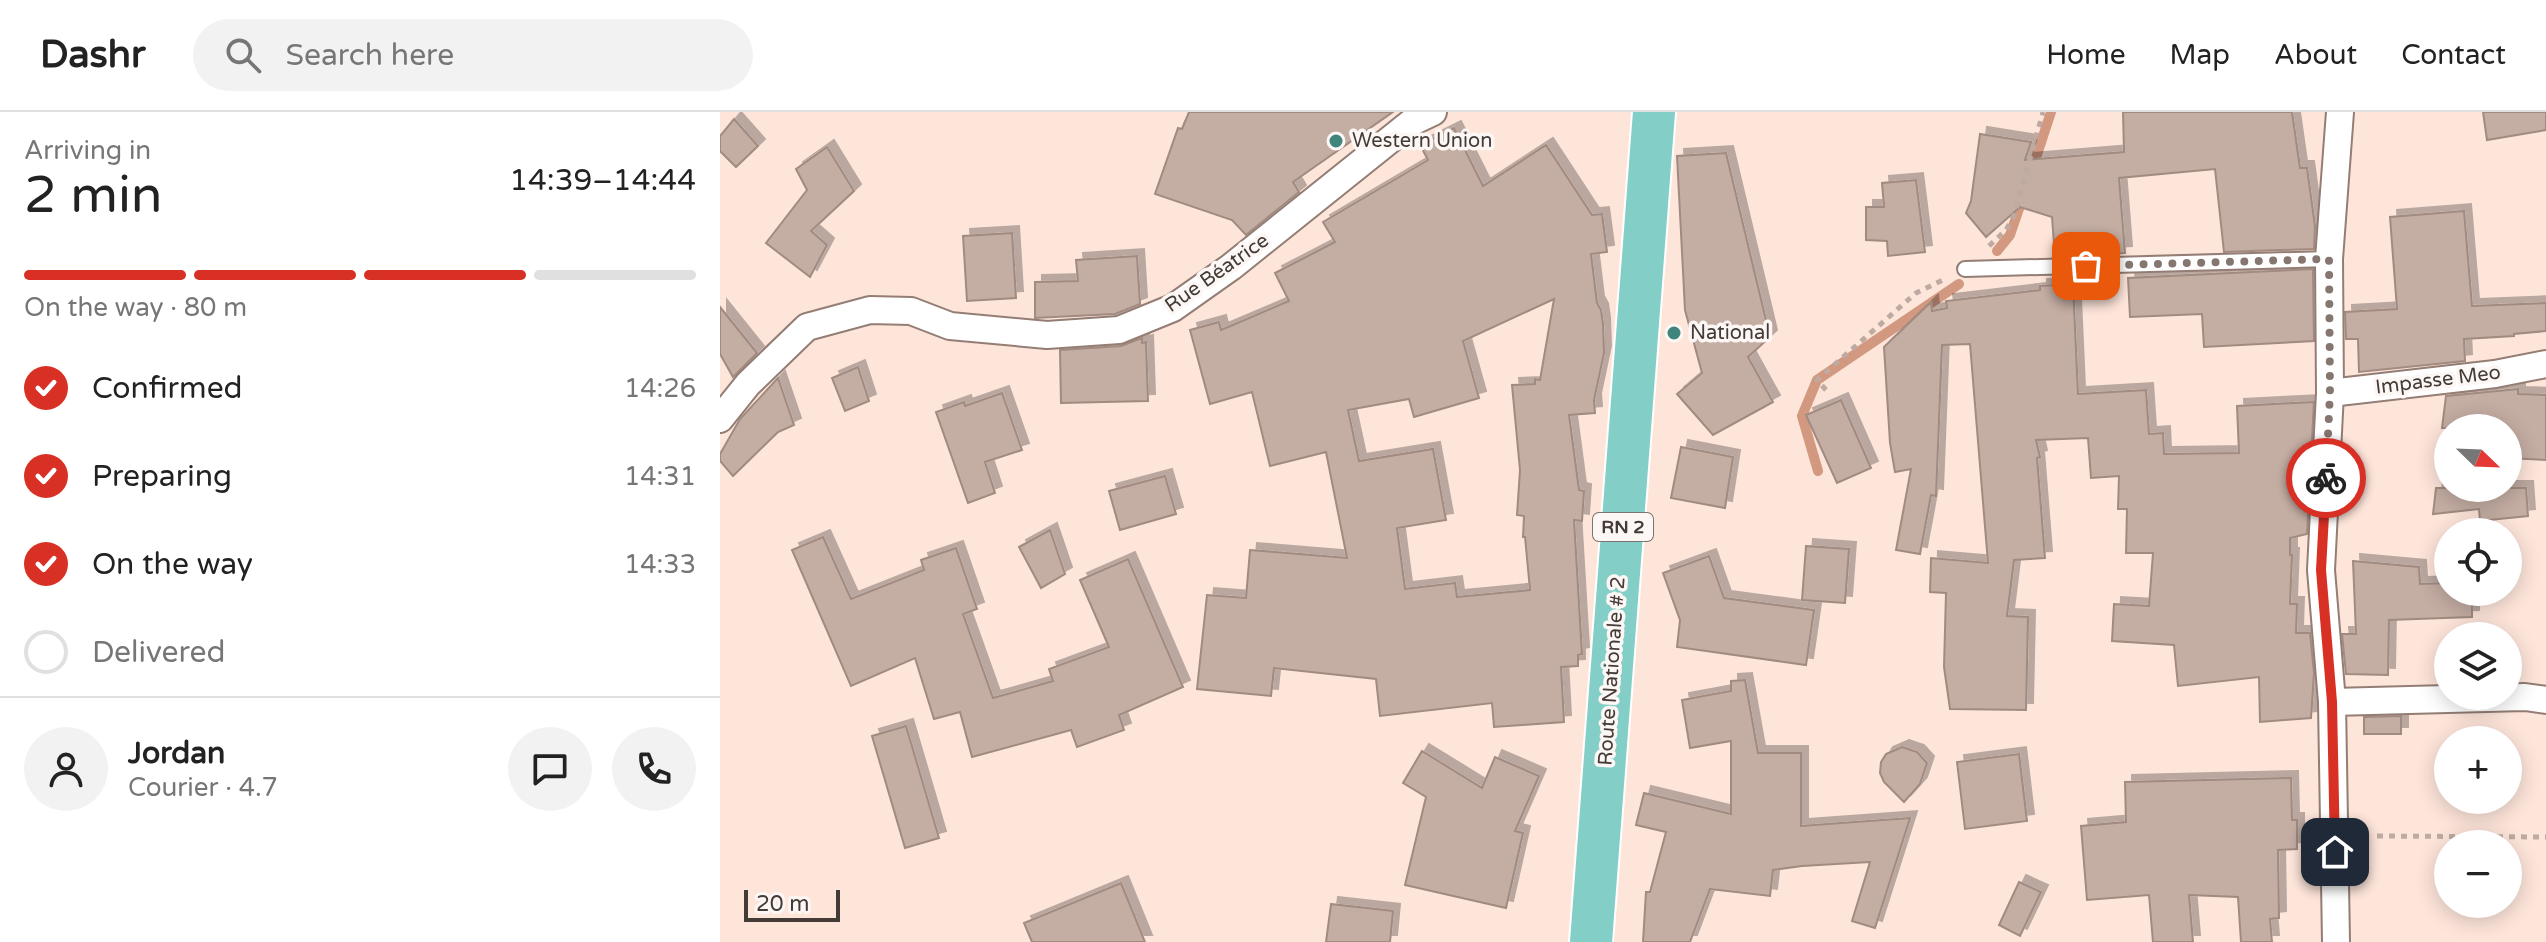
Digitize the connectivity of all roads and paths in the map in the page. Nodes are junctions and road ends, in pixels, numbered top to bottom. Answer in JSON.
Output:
{"nodes":[{"id":1,"x":1433,"y":112,"type":"edge"},
{"id":2,"x":1654,"y":112,"type":"edge"},
{"id":3,"x":2340,"y":112,"type":"edge"},
{"id":4,"x":2329,"y":259,"type":"junction"},
{"id":5,"x":1965,"y":269,"type":"dead end"},
{"id":6,"x":2546,"y":364,"type":"edge"},
{"id":7,"x":2330,"y":393,"type":"junction"},
{"id":8,"x":720,"y":419,"type":"edge"},
{"id":9,"x":2546,"y":700,"type":"edge"},
{"id":10,"x":2332,"y":702,"type":"junction"},
{"id":11,"x":2377,"y":836,"type":"dead end"},
{"id":12,"x":2546,"y":837,"type":"edge"},
{"id":13,"x":1591,"y":942,"type":"edge"},
{"id":14,"x":2336,"y":942,"type":"edge"}],
"edges":[{"from":1,"to":8,"type":"street","name":"Rue Béatrice"},
{"from":2,"to":13,"type":"main road","name":"Route Nationale # 2","number":"RN 2"},
{"from":3,"to":4,"type":"street"},
{"from":4,"to":5,"type":"lane"},
{"from":4,"to":7,"type":"street"},
{"from":6,"to":7,"type":"street","name":"Impasse Meo"},
{"from":7,"to":10,"type":"street"},
{"from":9,"to":10,"type":"street"},
{"from":10,"to":14,"type":"street"},
{"from":11,"to":12,"type":"path"}]}
